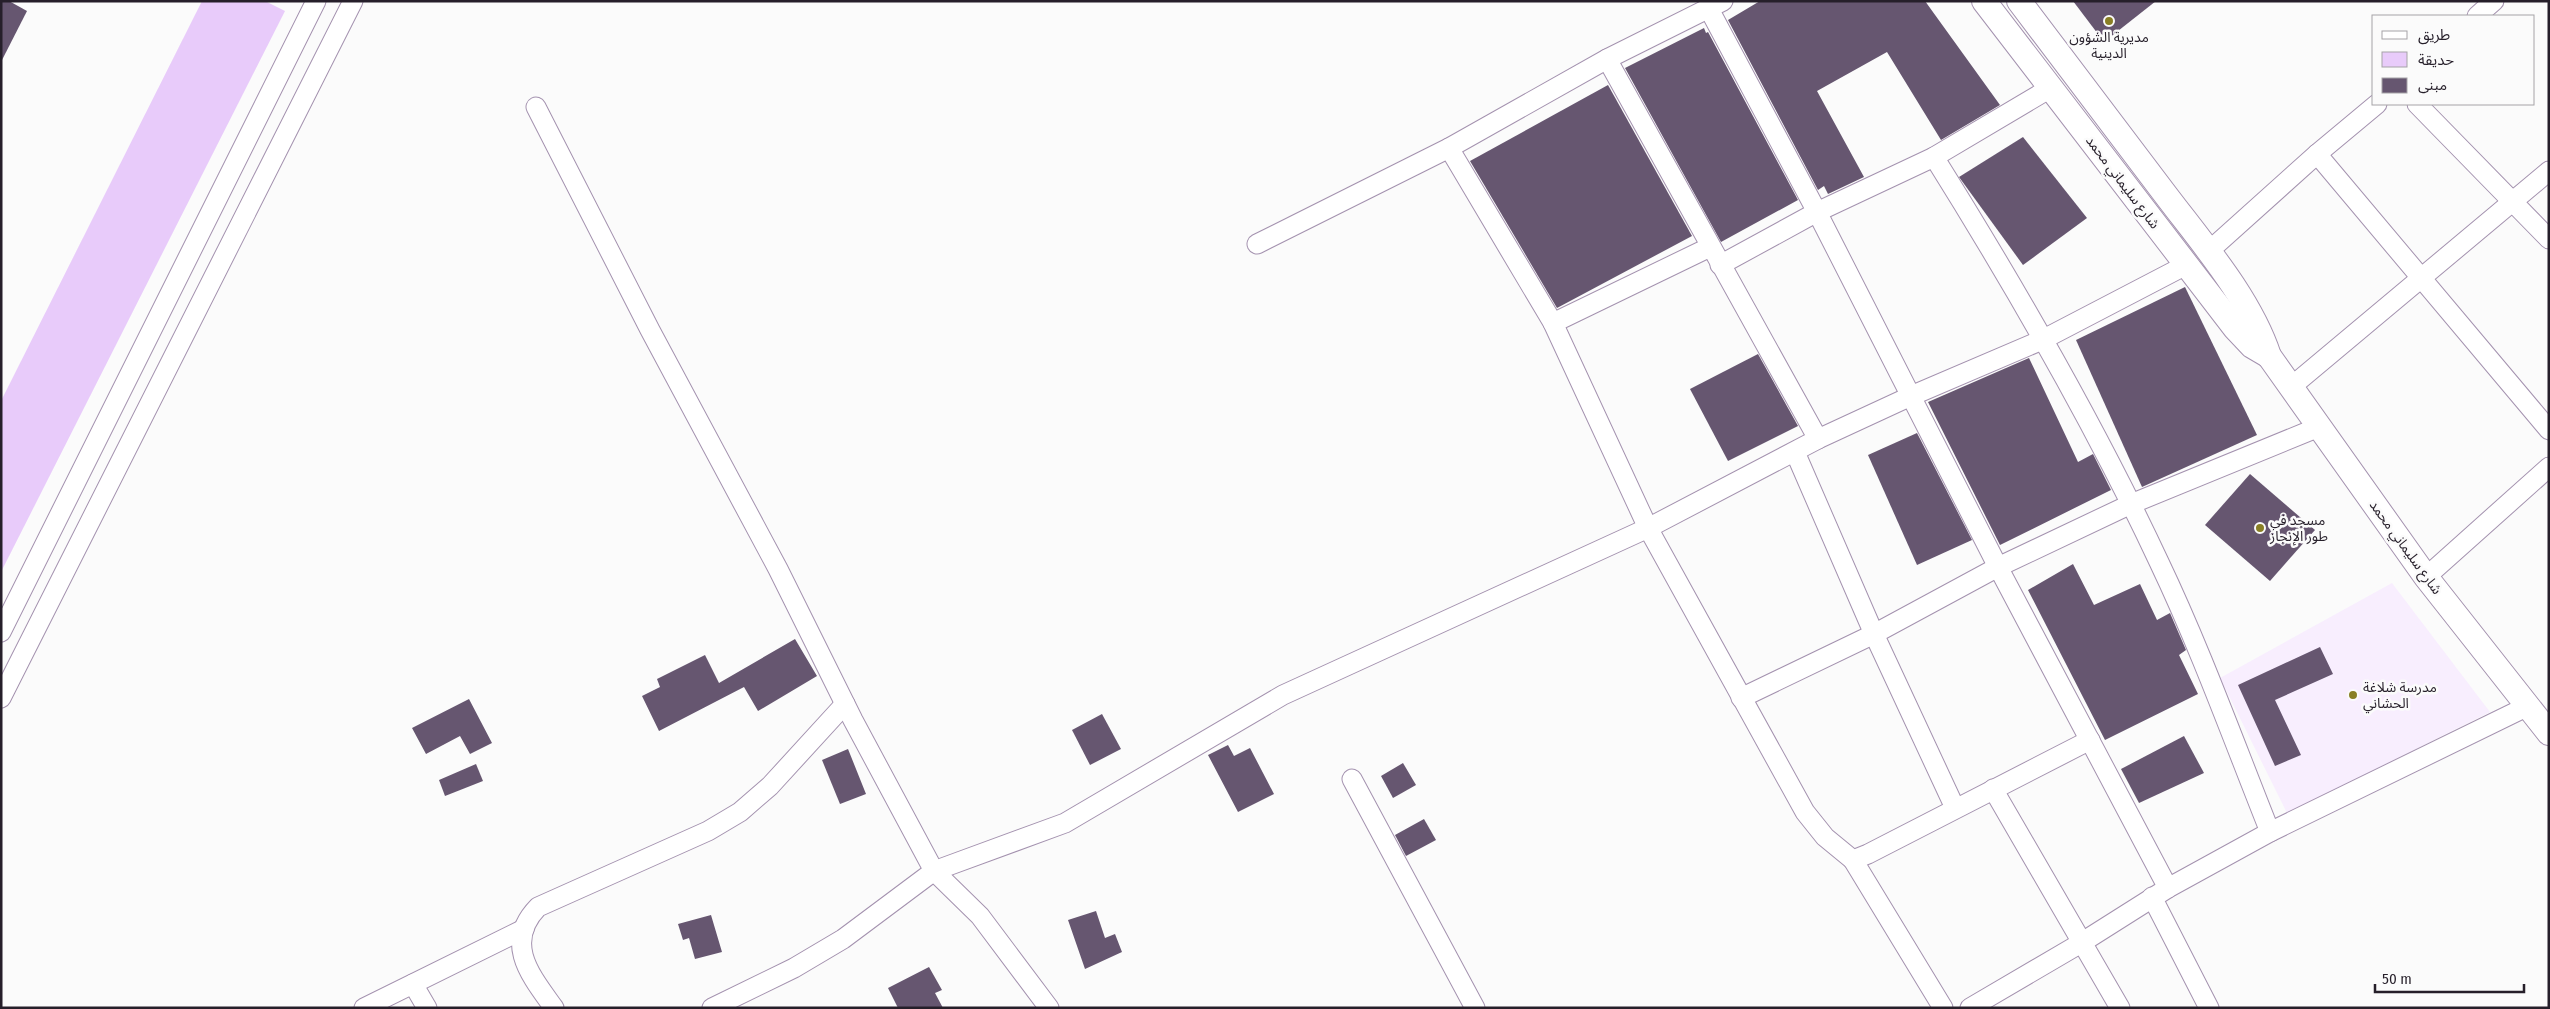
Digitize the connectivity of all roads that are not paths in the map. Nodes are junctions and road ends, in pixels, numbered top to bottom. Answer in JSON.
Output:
{"nodes":[{"id":1,"x":316,"y":1,"type":"edge"},
{"id":2,"x":353,"y":1,"type":"edge"},
{"id":3,"x":1984,"y":1,"type":"edge"},
{"id":4,"x":2019,"y":1,"type":"edge"},
{"id":5,"x":2494,"y":1,"type":"edge"},
{"id":6,"x":1716,"y":5,"type":"edge"},
{"id":7,"x":2478,"y":15,"type":"edge"},
{"id":8,"x":1607,"y":58,"type":"junction"},
{"id":9,"x":2052,"y":87,"type":"junction"},
{"id":10,"x":2376,"y":105,"type":"edge"},
{"id":11,"x":2418,"y":105,"type":"edge"},
{"id":12,"x":536,"y":107,"type":"dead end"},
{"id":13,"x":1450,"y":148,"type":"junction"},
{"id":14,"x":2317,"y":154,"type":"junction"},
{"id":15,"x":1934,"y":157,"type":"junction"},
{"id":16,"x":2549,"y":172,"type":"edge"},
{"id":17,"x":2514,"y":202,"type":"junction"},
{"id":18,"x":1817,"y":212,"type":"junction"},
{"id":19,"x":2549,"y":239,"type":"edge"},
{"id":20,"x":1258,"y":244,"type":"dead end"},
{"id":21,"x":1710,"y":247,"type":"junction"},
{"id":22,"x":2208,"y":251,"type":"junction"},
{"id":23,"x":2186,"y":264,"type":"junction"},
{"id":24,"x":1720,"y":265,"type":"junction"},
{"id":25,"x":2421,"y":279,"type":"junction"},
{"id":26,"x":1553,"y":323,"type":"junction"},
{"id":27,"x":2042,"y":340,"type":"junction"},
{"id":28,"x":2270,"y":356,"type":"junction"},
{"id":29,"x":2291,"y":387,"type":"junction"},
{"id":30,"x":1911,"y":396,"type":"junction"},
{"id":31,"x":2319,"y":427,"type":"junction"},
{"id":32,"x":2549,"y":430,"type":"edge"},
{"id":33,"x":1818,"y":439,"type":"junction"},
{"id":34,"x":1795,"y":452,"type":"junction"},
{"id":35,"x":2549,"y":467,"type":"edge"},
{"id":36,"x":2132,"y":504,"type":"junction"},
{"id":37,"x":1648,"y":528,"type":"junction"},
{"id":38,"x":1998,"y":567,"type":"junction"},
{"id":39,"x":2426,"y":577,"type":"junction"},
{"id":40,"x":1,"y":632,"type":"edge"},
{"id":41,"x":1874,"y":634,"type":"junction"},
{"id":42,"x":1,"y":698,"type":"edge"},
{"id":43,"x":1741,"y":698,"type":"junction"},
{"id":44,"x":846,"y":704,"type":"junction"},
{"id":45,"x":2528,"y":706,"type":"junction"},
{"id":46,"x":2549,"y":733,"type":"edge"},
{"id":47,"x":2090,"y":740,"type":"junction"},
{"id":48,"x":1352,"y":779,"type":"dead end"},
{"id":49,"x":1993,"y":789,"type":"junction"},
{"id":50,"x":1955,"y":808,"type":"junction"},
{"id":51,"x":2270,"y":832,"type":"junction"},
{"id":52,"x":1853,"y":860,"type":"junction"},
{"id":53,"x":934,"y":871,"type":"junction"},
{"id":54,"x":2160,"y":892,"type":"junction"},
{"id":55,"x":524,"y":929,"type":"junction"},
{"id":56,"x":2081,"y":943,"type":"junction"},
{"id":57,"x":413,"y":984,"type":"junction"},
{"id":58,"x":721,"y":1006,"type":"edge"},
{"id":59,"x":364,"y":1008,"type":"edge"},
{"id":60,"x":427,"y":1008,"type":"edge"},
{"id":61,"x":554,"y":1008,"type":"edge"},
{"id":62,"x":1049,"y":1008,"type":"edge"},
{"id":63,"x":1475,"y":1008,"type":"edge"},
{"id":64,"x":1943,"y":1008,"type":"edge"},
{"id":65,"x":1970,"y":1008,"type":"edge"},
{"id":66,"x":2120,"y":1008,"type":"edge"},
{"id":67,"x":2209,"y":1008,"type":"edge"}],
"edges":[{"from":1,"to":40,"type":"street"},
{"from":2,"to":42,"type":"street"},
{"from":3,"to":9,"type":"street","name":"شارع سليماني محمد"},
{"from":4,"to":22,"type":"street","name":"شارع سليماني محمد"},
{"from":5,"to":7,"type":"street"},
{"from":6,"to":8,"type":"street"},
{"from":6,"to":18,"type":"street"},
{"from":8,"to":13,"type":"street"},
{"from":8,"to":21,"type":"street"},
{"from":9,"to":15,"type":"street"},
{"from":9,"to":23,"type":"street","name":"شارع سليماني محمد"},
{"from":10,"to":14,"type":"street"},
{"from":11,"to":17,"type":"street"},
{"from":12,"to":44,"type":"street"},
{"from":13,"to":20,"type":"street"},
{"from":13,"to":26,"type":"street"},
{"from":14,"to":22,"type":"street"},
{"from":14,"to":25,"type":"street"},
{"from":15,"to":18,"type":"street"},
{"from":15,"to":27,"type":"street"},
{"from":16,"to":17,"type":"street"},
{"from":17,"to":19,"type":"street"},
{"from":17,"to":25,"type":"street"},
{"from":18,"to":24,"type":"street"},
{"from":18,"to":30,"type":"street"},
{"from":21,"to":24,"type":"street"},
{"from":21,"to":26,"type":"street"},
{"from":22,"to":28,"type":"street","name":"شارع سليماني محمد"},
{"from":23,"to":27,"type":"street"},
{"from":23,"to":28,"type":"street","name":"شارع سليماني محمد"},
{"from":24,"to":33,"type":"street"},
{"from":25,"to":29,"type":"street"},
{"from":25,"to":32,"type":"street"},
{"from":26,"to":37,"type":"street"},
{"from":27,"to":30,"type":"street"},
{"from":27,"to":36,"type":"street"},
{"from":28,"to":29,"type":"street","name":"شارع سليماني محمد"},
{"from":29,"to":31,"type":"street","name":"شارع سليماني محمد"},
{"from":30,"to":33,"type":"street"},
{"from":30,"to":38,"type":"street"},
{"from":31,"to":36,"type":"street"},
{"from":31,"to":39,"type":"street","name":"شارع سليماني محمد"},
{"from":33,"to":34,"type":"street"},
{"from":34,"to":37,"type":"street"},
{"from":34,"to":41,"type":"street"},
{"from":35,"to":39,"type":"street"},
{"from":36,"to":38,"type":"street"},
{"from":36,"to":51,"type":"street"},
{"from":37,"to":43,"type":"street"},
{"from":37,"to":53,"type":"street"},
{"from":38,"to":41,"type":"street"},
{"from":38,"to":47,"type":"street"},
{"from":39,"to":45,"type":"street","name":"شارع سليماني محمد"},
{"from":41,"to":43,"type":"street"},
{"from":41,"to":50,"type":"street"},
{"from":43,"to":52,"type":"street"},
{"from":44,"to":53,"type":"street"},
{"from":44,"to":55,"type":"street"},
{"from":45,"to":46,"type":"street","name":"شارع سليماني محمد"},
{"from":45,"to":51,"type":"street"},
{"from":47,"to":49,"type":"street"},
{"from":47,"to":54,"type":"street"},
{"from":48,"to":63,"type":"street"},
{"from":49,"to":50,"type":"street"},
{"from":49,"to":56,"type":"street"},
{"from":50,"to":52,"type":"street"},
{"from":51,"to":54,"type":"street"},
{"from":52,"to":64,"type":"street"},
{"from":53,"to":58,"type":"street"},
{"from":53,"to":62,"type":"street"},
{"from":54,"to":56,"type":"street"},
{"from":54,"to":67,"type":"street"},
{"from":55,"to":57,"type":"street"},
{"from":55,"to":61,"type":"street"},
{"from":56,"to":65,"type":"street"},
{"from":56,"to":66,"type":"street"},
{"from":57,"to":59,"type":"street"},
{"from":57,"to":60,"type":"street"}]}
